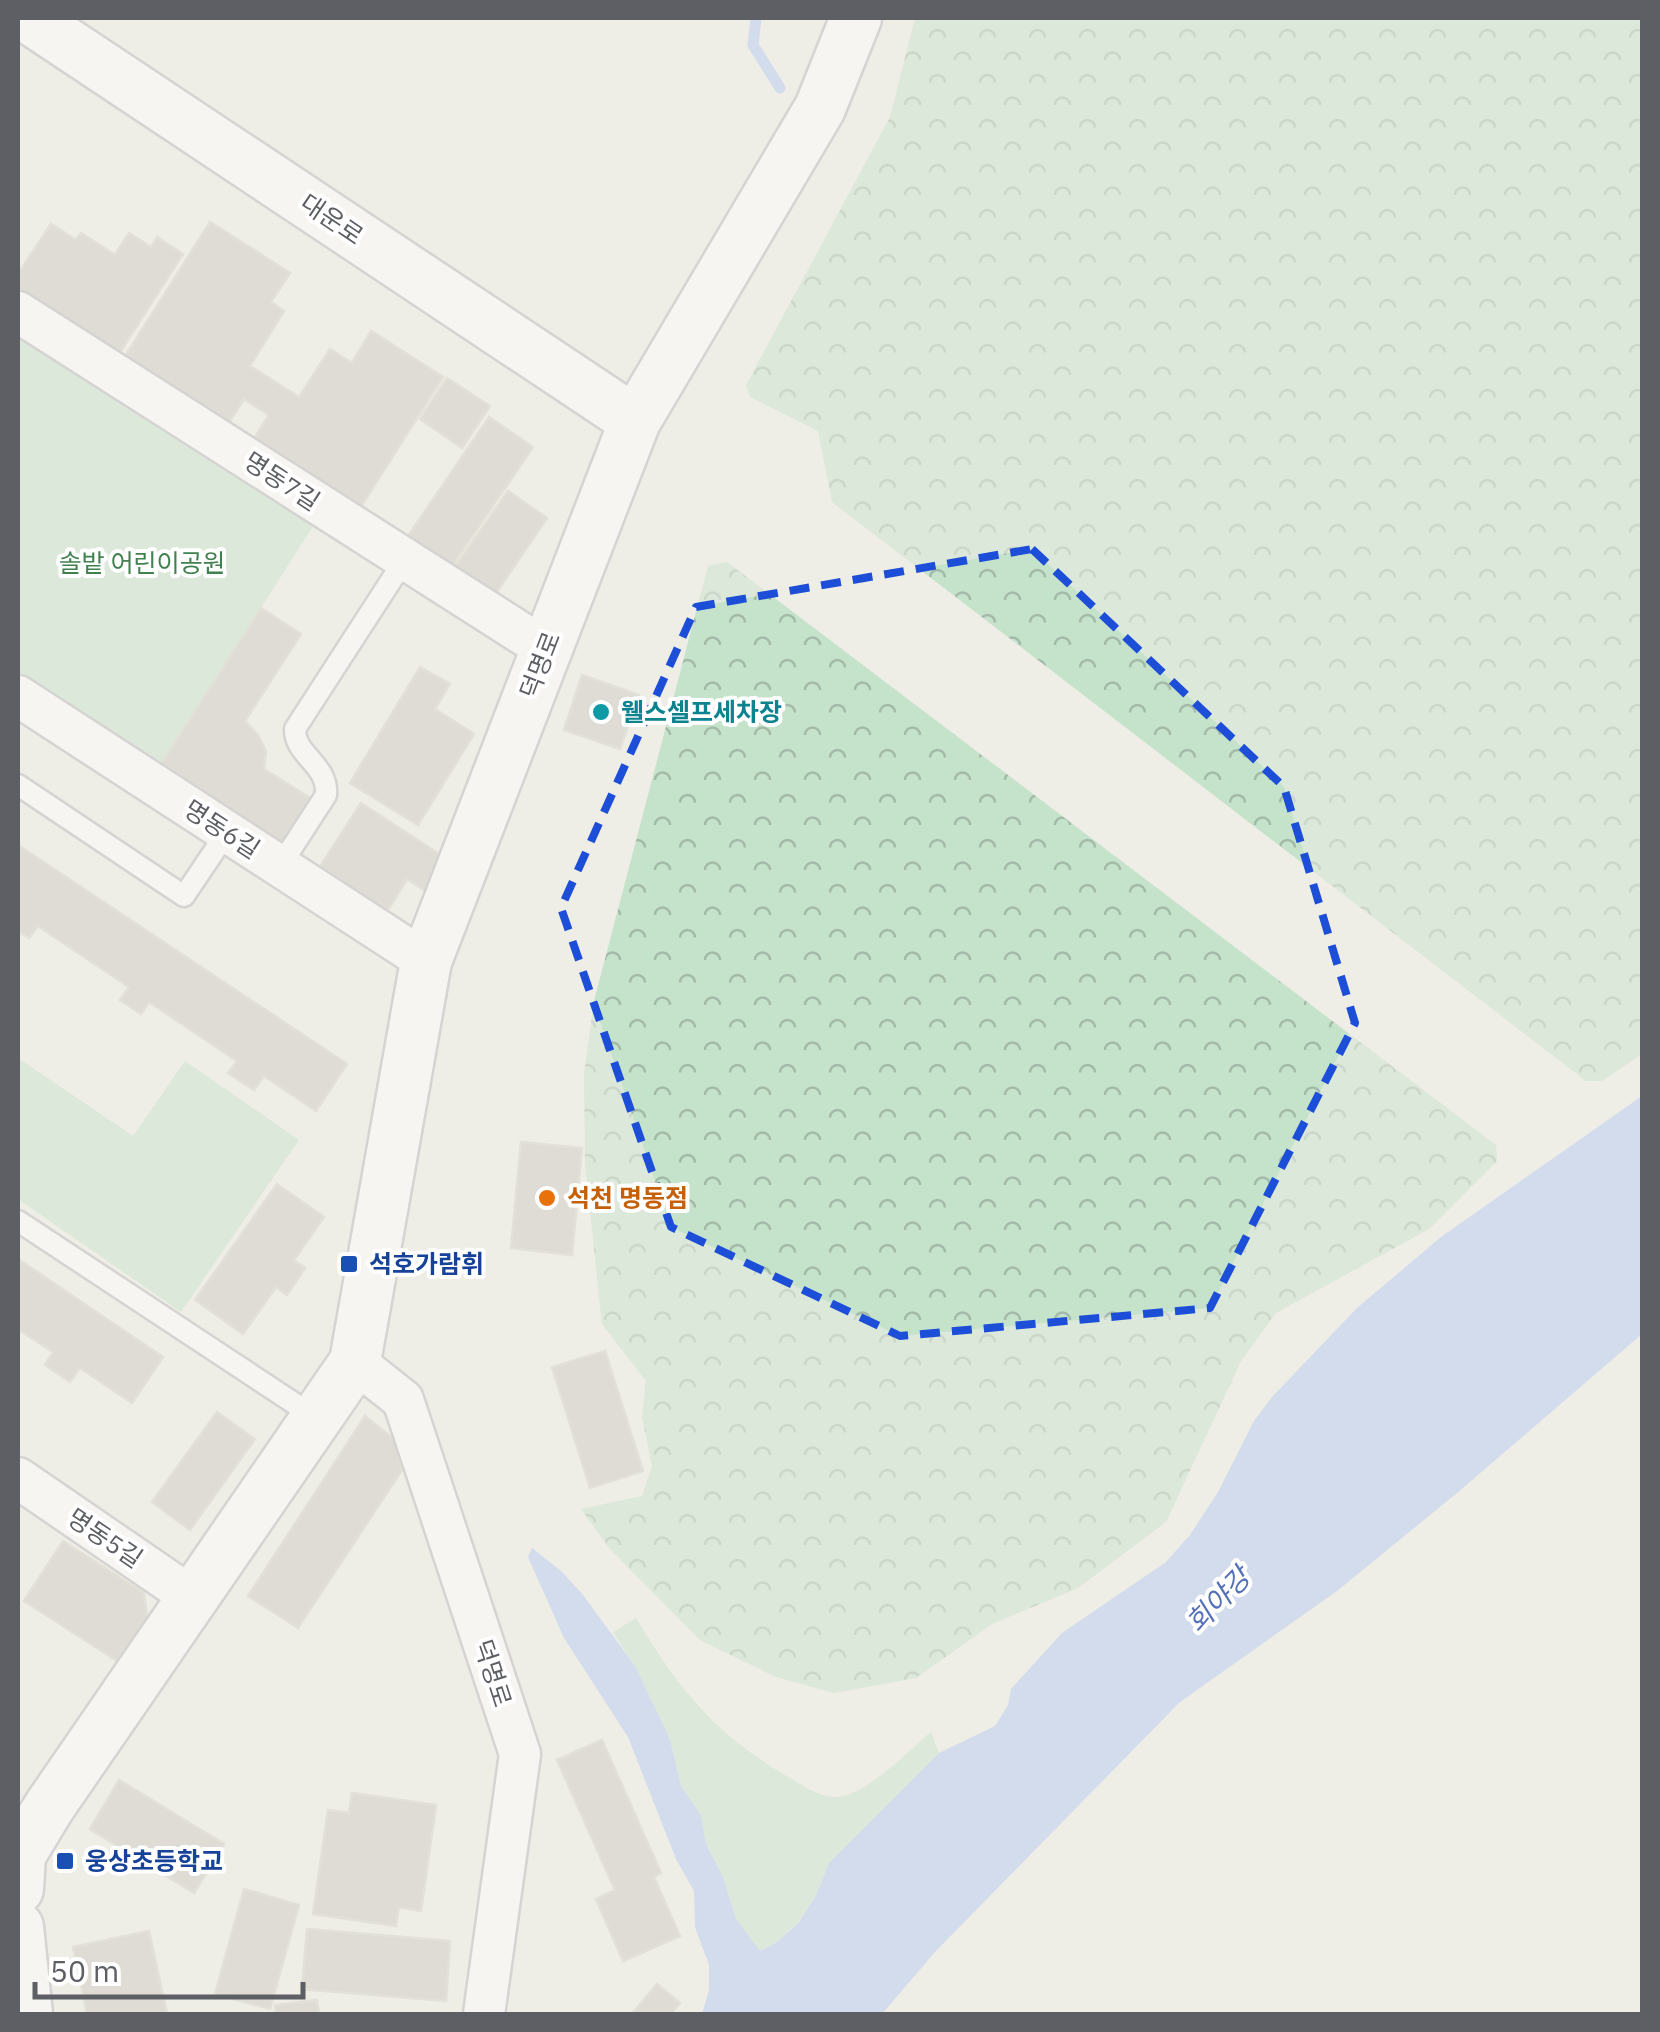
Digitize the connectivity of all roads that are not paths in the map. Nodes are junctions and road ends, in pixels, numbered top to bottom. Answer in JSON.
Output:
{"nodes":[{"id":1,"x":29,"y":18,"type":"edge"},
{"id":2,"x":856,"y":18,"type":"edge"},
{"id":3,"x":18,"y":312,"type":"edge"},
{"id":4,"x":634,"y":421,"type":"junction"},
{"id":5,"x":405,"y":559,"type":"junction"},
{"id":6,"x":546,"y":650,"type":"junction"},
{"id":7,"x":18,"y":696,"type":"edge"},
{"id":8,"x":18,"y":785,"type":"edge"},
{"id":9,"x":227,"y":832,"type":"junction"},
{"id":10,"x":280,"y":866,"type":"junction"},
{"id":11,"x":426,"y":961,"type":"junction"},
{"id":12,"x":18,"y":1221,"type":"edge"},
{"id":13,"x":356,"y":1362,"type":"junction"},
{"id":14,"x":315,"y":1417,"type":"junction"},
{"id":15,"x":18,"y":1478,"type":"edge"},
{"id":16,"x":193,"y":1598,"type":"junction"},
{"id":17,"x":18,"y":1866,"type":"edge"},
{"id":18,"x":18,"y":1927,"type":"edge"},
{"id":19,"x":26,"y":2014,"type":"edge"},
{"id":20,"x":484,"y":2014,"type":"edge"}],
"edges":[{"from":1,"to":4,"type":"street","name":"대운로"},
{"from":2,"to":4,"type":"street","name":"덕명로"},
{"from":3,"to":5,"type":"street","name":"명동7길"},
{"from":4,"to":6,"type":"street","name":"덕명로"},
{"from":5,"to":6,"type":"street","name":"명동7길"},
{"from":5,"to":10,"type":"lane"},
{"from":6,"to":11,"type":"street","name":"덕명로"},
{"from":7,"to":9,"type":"street","name":"명동6길"},
{"from":8,"to":9,"type":"lane"},
{"from":9,"to":10,"type":"street","name":"명동6길"},
{"from":10,"to":11,"type":"street","name":"명동6길"},
{"from":11,"to":13,"type":"street","name":"덕명로"},
{"from":12,"to":14,"type":"lane"},
{"from":13,"to":14,"type":"street","name":"덕명로"},
{"from":13,"to":20,"type":"street","name":"덕명로"},
{"from":14,"to":16,"type":"street","name":"덕명로"},
{"from":15,"to":16,"type":"street","name":"명동5길"},
{"from":16,"to":17,"type":"street","name":"덕명로"},
{"from":18,"to":19,"type":"street"}]}
